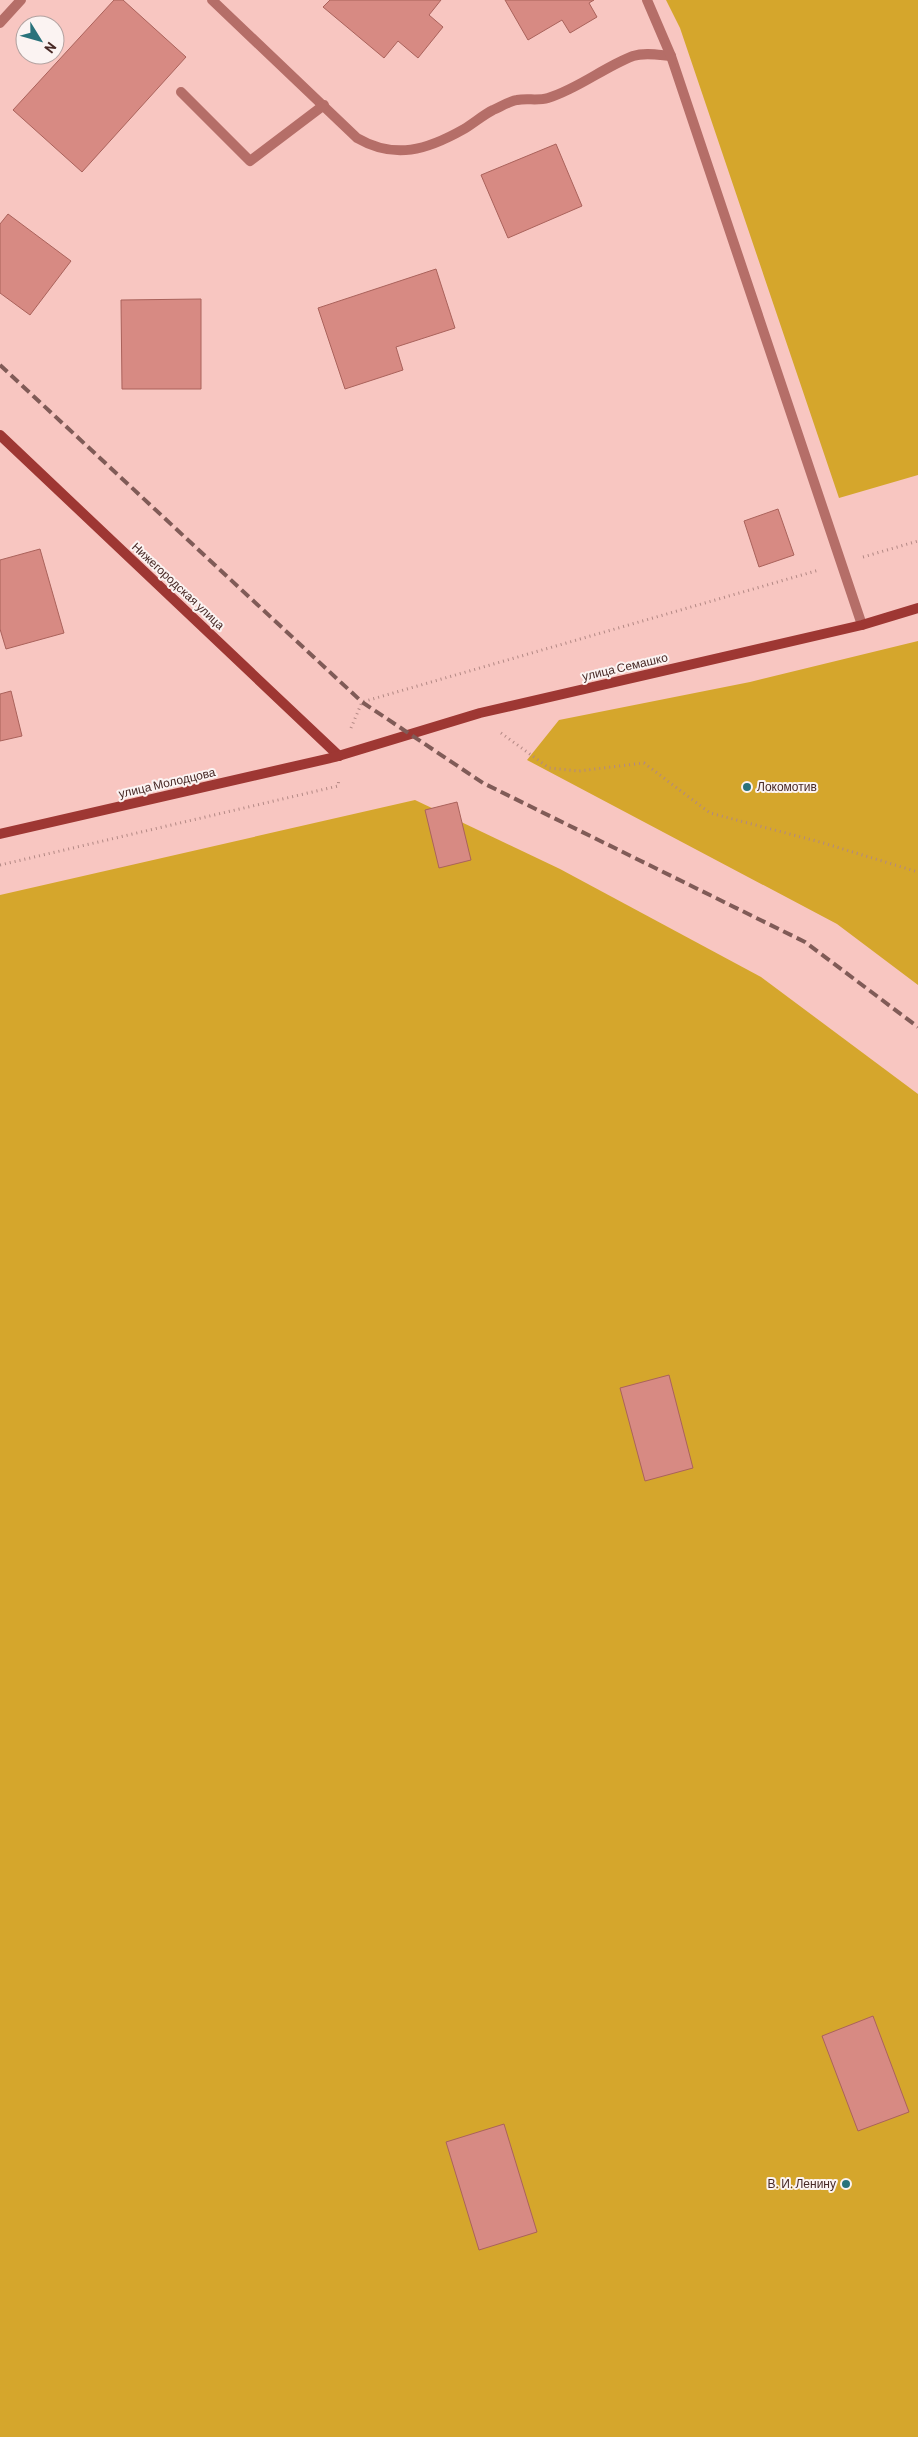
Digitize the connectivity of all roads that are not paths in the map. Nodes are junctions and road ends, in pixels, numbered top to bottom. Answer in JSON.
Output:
{"nodes":[{"id":1,"x":21,"y":0,"type":"edge"},
{"id":2,"x":212,"y":0,"type":"edge"},
{"id":3,"x":647,"y":0,"type":"edge"},
{"id":4,"x":0,"y":23,"type":"edge"},
{"id":5,"x":671,"y":56,"type":"junction"},
{"id":6,"x":181,"y":92,"type":"dead end"},
{"id":7,"x":324,"y":105,"type":"junction"},
{"id":8,"x":0,"y":435,"type":"edge"},
{"id":9,"x":918,"y":608,"type":"edge"},
{"id":10,"x":862,"y":625,"type":"junction"},
{"id":11,"x":339,"y":756,"type":"junction"},
{"id":12,"x":0,"y":834,"type":"edge"}],
"edges":[{"from":1,"to":4,"type":"lane"},
{"from":2,"to":7,"type":"lane"},
{"from":3,"to":5,"type":"lane"},
{"from":5,"to":7,"type":"lane"},
{"from":5,"to":10,"type":"lane"},
{"from":6,"to":7,"type":"lane"},
{"from":8,"to":11,"type":"street","name":"Нижегородская улица"},
{"from":9,"to":10,"type":"street","name":"улица Семашко"},
{"from":10,"to":11,"type":"street","name":"улица Семашко"},
{"from":11,"to":12,"type":"street","name":"улица Молодцова"}]}
